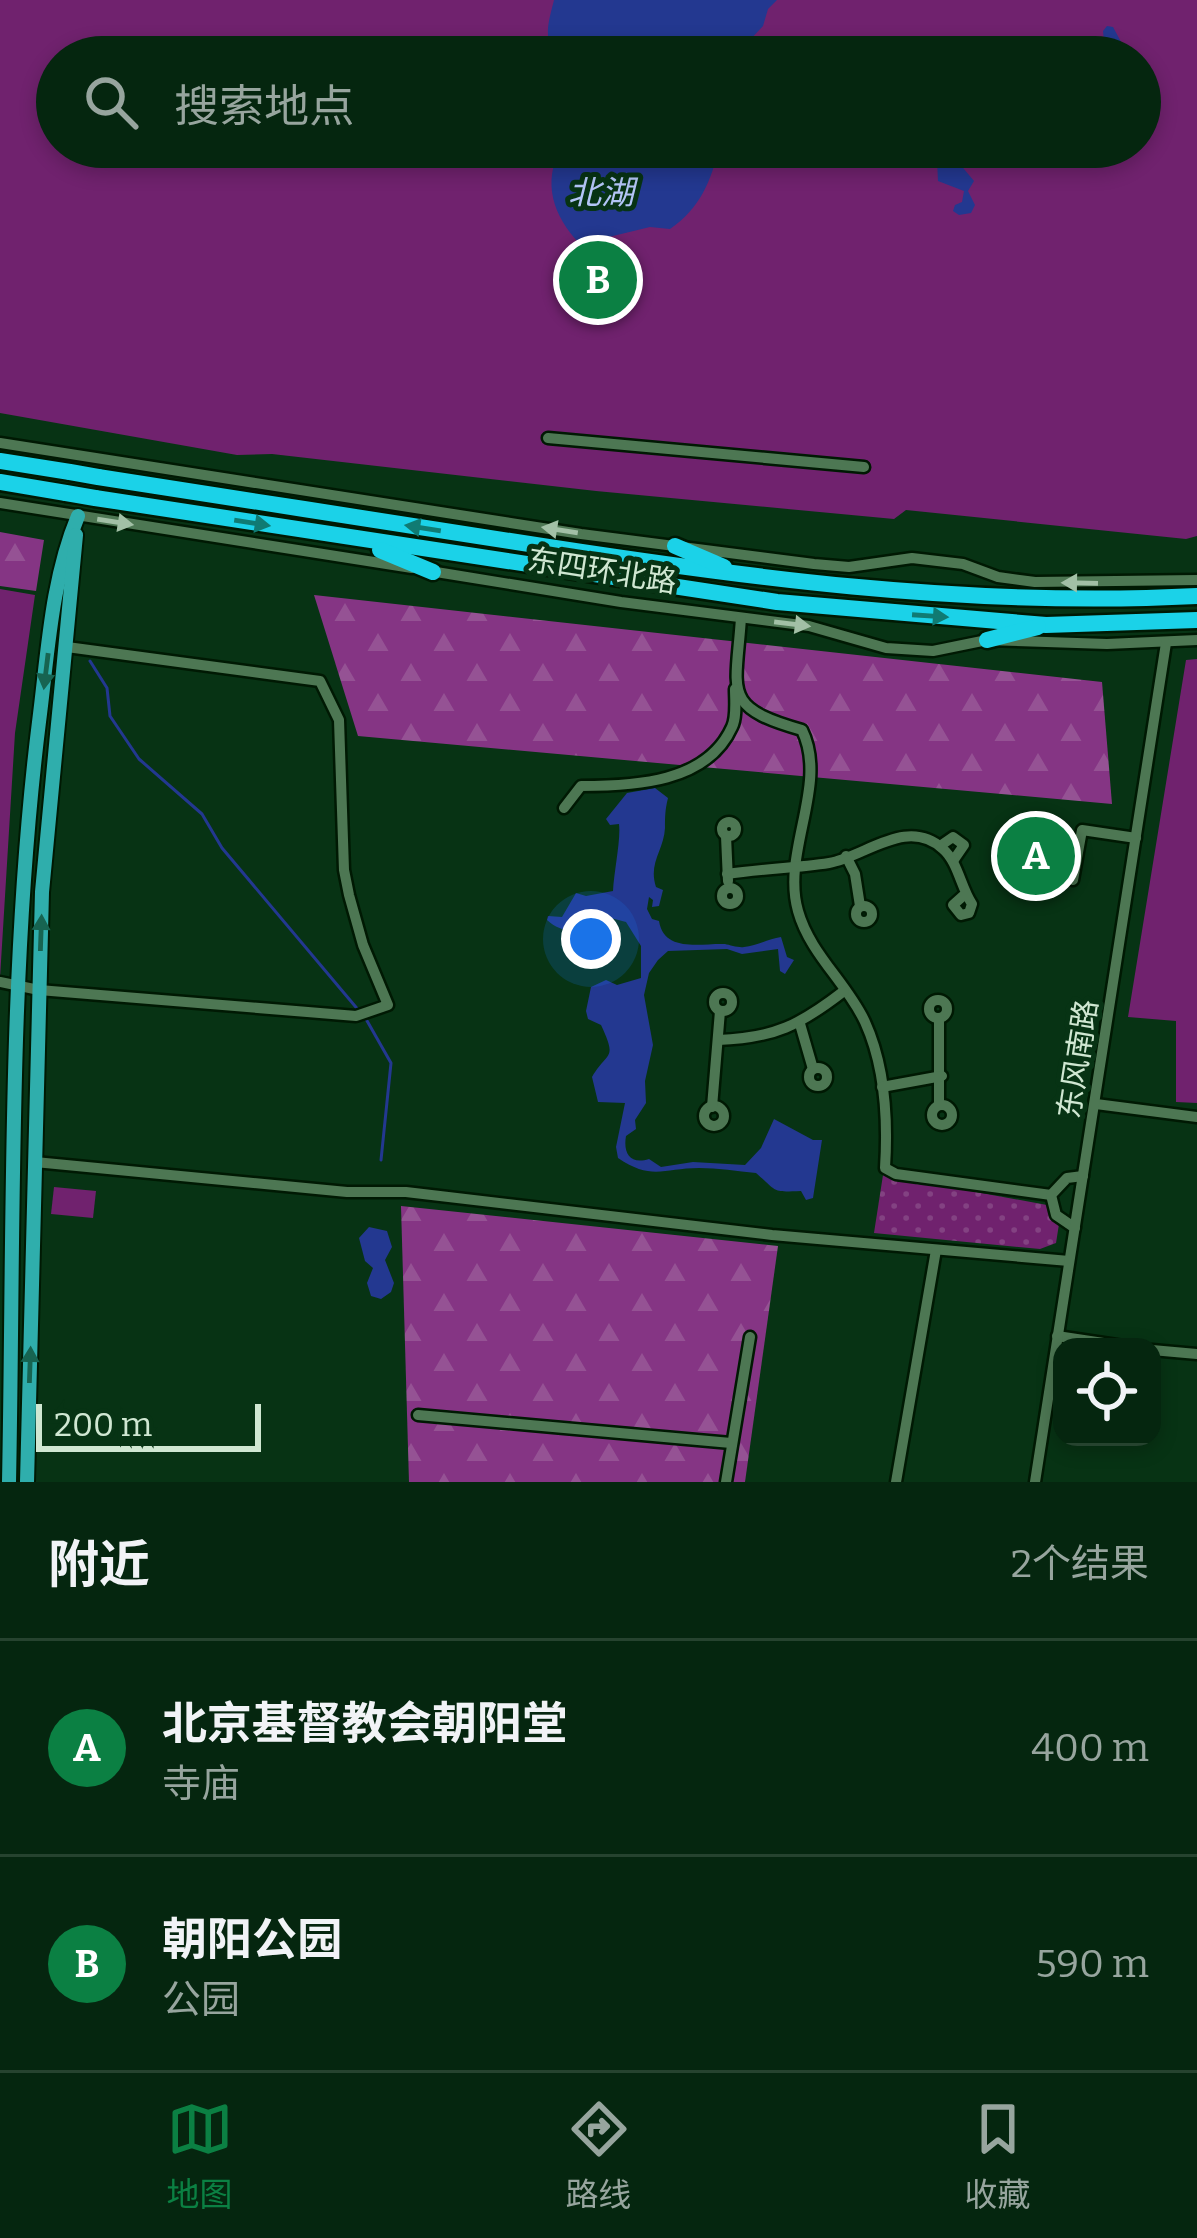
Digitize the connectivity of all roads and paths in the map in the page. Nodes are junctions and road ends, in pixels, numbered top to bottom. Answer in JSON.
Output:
{"nodes":[{"id":1,"x":548,"y":437,"type":"dead end"},
{"id":2,"x":0,"y":442,"type":"edge"},
{"id":3,"x":87,"y":456,"type":"junction"},
{"id":4,"x":0,"y":461,"type":"edge"},
{"id":5,"x":864,"y":467,"type":"dead end"},
{"id":6,"x":0,"y":482,"type":"edge"},
{"id":7,"x":0,"y":503,"type":"edge"},
{"id":8,"x":78,"y":517,"type":"junction"},
{"id":9,"x":352,"y":538,"type":"junction"},
{"id":10,"x":676,"y":546,"type":"junction"},
{"id":11,"x":434,"y":572,"type":"junction"},
{"id":12,"x":747,"y":577,"type":"junction"},
{"id":13,"x":1197,"y":580,"type":"edge"},
{"id":14,"x":1197,"y":596,"type":"edge"},
{"id":15,"x":741,"y":618,"type":"junction"},
{"id":16,"x":1197,"y":620,"type":"edge"},
{"id":17,"x":1046,"y":626,"type":"junction"},
{"id":18,"x":987,"y":640,"type":"junction"},
{"id":19,"x":1197,"y":640,"type":"edge"},
{"id":20,"x":1166,"y":643,"type":"junction"},
{"id":21,"x":67,"y":647,"type":"junction"},
{"id":22,"x":735,"y":689,"type":"junction"},
{"id":23,"x":564,"y":808,"type":"dead end"},
{"id":24,"x":726,"y":836,"type":"dead end"},
{"id":25,"x":1136,"y":838,"type":"junction"},
{"id":26,"x":940,"y":846,"type":"junction"},
{"id":27,"x":846,"y":856,"type":"junction"},
{"id":28,"x":953,"y":861,"type":"junction"},
{"id":29,"x":796,"y":864,"type":"junction"},
{"id":30,"x":1073,"y":880,"type":"dead end"},
{"id":31,"x":963,"y":896,"type":"dead end"},
{"id":32,"x":860,"y":906,"type":"dead end"},
{"id":33,"x":0,"y":982,"type":"edge"},
{"id":34,"x":20,"y":984,"type":"junction"},
{"id":35,"x":39,"y":990,"type":"junction"},
{"id":36,"x":844,"y":991,"type":"junction"},
{"id":37,"x":720,"y":1011,"type":"dead end"},
{"id":38,"x":939,"y":1018,"type":"dead end"},
{"id":39,"x":800,"y":1024,"type":"junction"},
{"id":40,"x":718,"y":1040,"type":"junction"},
{"id":41,"x":812,"y":1070,"type":"dead end"},
{"id":42,"x":942,"y":1076,"type":"junction"},
{"id":43,"x":882,"y":1088,"type":"junction"},
{"id":44,"x":1096,"y":1104,"type":"junction"},
{"id":45,"x":939,"y":1105,"type":"dead end"},
{"id":46,"x":712,"y":1107,"type":"dead end"},
{"id":47,"x":1197,"y":1117,"type":"edge"},
{"id":48,"x":35,"y":1162,"type":"junction"},
{"id":49,"x":1083,"y":1176,"type":"junction"},
{"id":50,"x":1051,"y":1196,"type":"junction"},
{"id":51,"x":1075,"y":1228,"type":"junction"},
{"id":52,"x":936,"y":1250,"type":"junction"},
{"id":53,"x":1069,"y":1261,"type":"junction"},
{"id":54,"x":1057,"y":1336,"type":"junction"},
{"id":55,"x":750,"y":1337,"type":"dead end"},
{"id":56,"x":1070,"y":1338,"type":"edge"},
{"id":57,"x":1161,"y":1351,"type":"edge"},
{"id":58,"x":1197,"y":1354,"type":"edge"},
{"id":59,"x":418,"y":1415,"type":"dead end"},
{"id":60,"x":731,"y":1443,"type":"junction"},
{"id":61,"x":9,"y":1482,"type":"edge"},
{"id":62,"x":27,"y":1482,"type":"edge"},
{"id":63,"x":726,"y":1482,"type":"edge"},
{"id":64,"x":896,"y":1482,"type":"edge"},
{"id":65,"x":1034,"y":1482,"type":"edge"}],
"edges":[{"from":1,"to":5,"type":"street"},
{"from":2,"to":3,"type":"street","name":"东四环北路"},
{"from":3,"to":8,"type":"street"},
{"from":10,"to":3,"type":"street","name":"东四环北路","one_way":true},
{"from":12,"to":4,"type":"highway","name":"东四环北路","one_way":true,"bridge":true},
{"from":6,"to":9,"type":"highway","name":"东四环北路","one_way":true,"bridge":true},
{"from":7,"to":8,"type":"street","name":"东四环北路"},
{"from":8,"to":11,"type":"street","name":"东四环北路","one_way":true},
{"from":8,"to":21,"type":"main road"},
{"from":8,"to":34,"type":"main road","one_way":true},
{"from":9,"to":11,"type":"highway"},
{"from":9,"to":17,"type":"highway","name":"东四环北路","one_way":true},
{"from":10,"to":12,"type":"highway"},
{"from":13,"to":10,"type":"street","name":"东四环北路","one_way":true},
{"from":11,"to":15,"type":"street","name":"东四环北路"},
{"from":12,"to":14,"type":"highway","name":"东四环北路"},
{"from":15,"to":18,"type":"street","name":"东四环北路","one_way":true},
{"from":15,"to":22,"type":"street"},
{"from":16,"to":17,"type":"highway","name":"东四环北路"},
{"from":17,"to":18,"type":"highway"},
{"from":18,"to":20,"type":"street","name":"东四环北路"},
{"from":19,"to":20,"type":"street","name":"东四环北路"},
{"from":20,"to":25,"type":"street","name":"东风南路"},
{"from":35,"to":21,"type":"main road","one_way":true},
{"from":21,"to":35,"type":"street"},
{"from":22,"to":23,"type":"street"},
{"from":22,"to":29,"type":"street"},
{"from":24,"to":29,"type":"street"},
{"from":25,"to":30,"type":"street"},
{"from":25,"to":44,"type":"street","name":"东风南路"},
{"from":26,"to":27,"type":"street"},
{"from":26,"to":28,"type":"street"},
{"from":26,"to":28,"type":"street"},
{"from":27,"to":29,"type":"street"},
{"from":27,"to":32,"type":"street"},
{"from":28,"to":31,"type":"street"},
{"from":29,"to":36,"type":"street"},
{"from":33,"to":34,"type":"street"},
{"from":34,"to":35,"type":"street"},
{"from":34,"to":61,"type":"main road"},
{"from":35,"to":48,"type":"main road"},
{"from":36,"to":39,"type":"street"},
{"from":36,"to":43,"type":"street"},
{"from":37,"to":40,"type":"street"},
{"from":38,"to":42,"type":"street"},
{"from":39,"to":40,"type":"street"},
{"from":39,"to":41,"type":"street"},
{"from":40,"to":46,"type":"street"},
{"from":42,"to":43,"type":"street"},
{"from":42,"to":45,"type":"street"},
{"from":43,"to":50,"type":"street"},
{"from":44,"to":47,"type":"street"},
{"from":44,"to":49,"type":"street","name":"东风南路"},
{"from":48,"to":52,"type":"street"},
{"from":62,"to":48,"type":"main road","one_way":true},
{"from":49,"to":50,"type":"street"},
{"from":49,"to":51,"type":"street","name":"东风南路"},
{"from":50,"to":51,"type":"street"},
{"from":51,"to":53,"type":"street","name":"东风南路"},
{"from":52,"to":53,"type":"street"},
{"from":52,"to":64,"type":"street"},
{"from":53,"to":54,"type":"street","name":"东风南路"},
{"from":54,"to":56,"type":"street"},
{"from":54,"to":65,"type":"street","name":"东风南路"},
{"from":55,"to":60,"type":"street"},
{"from":57,"to":58,"type":"street"},
{"from":59,"to":60,"type":"street"},
{"from":60,"to":63,"type":"street"}]}
